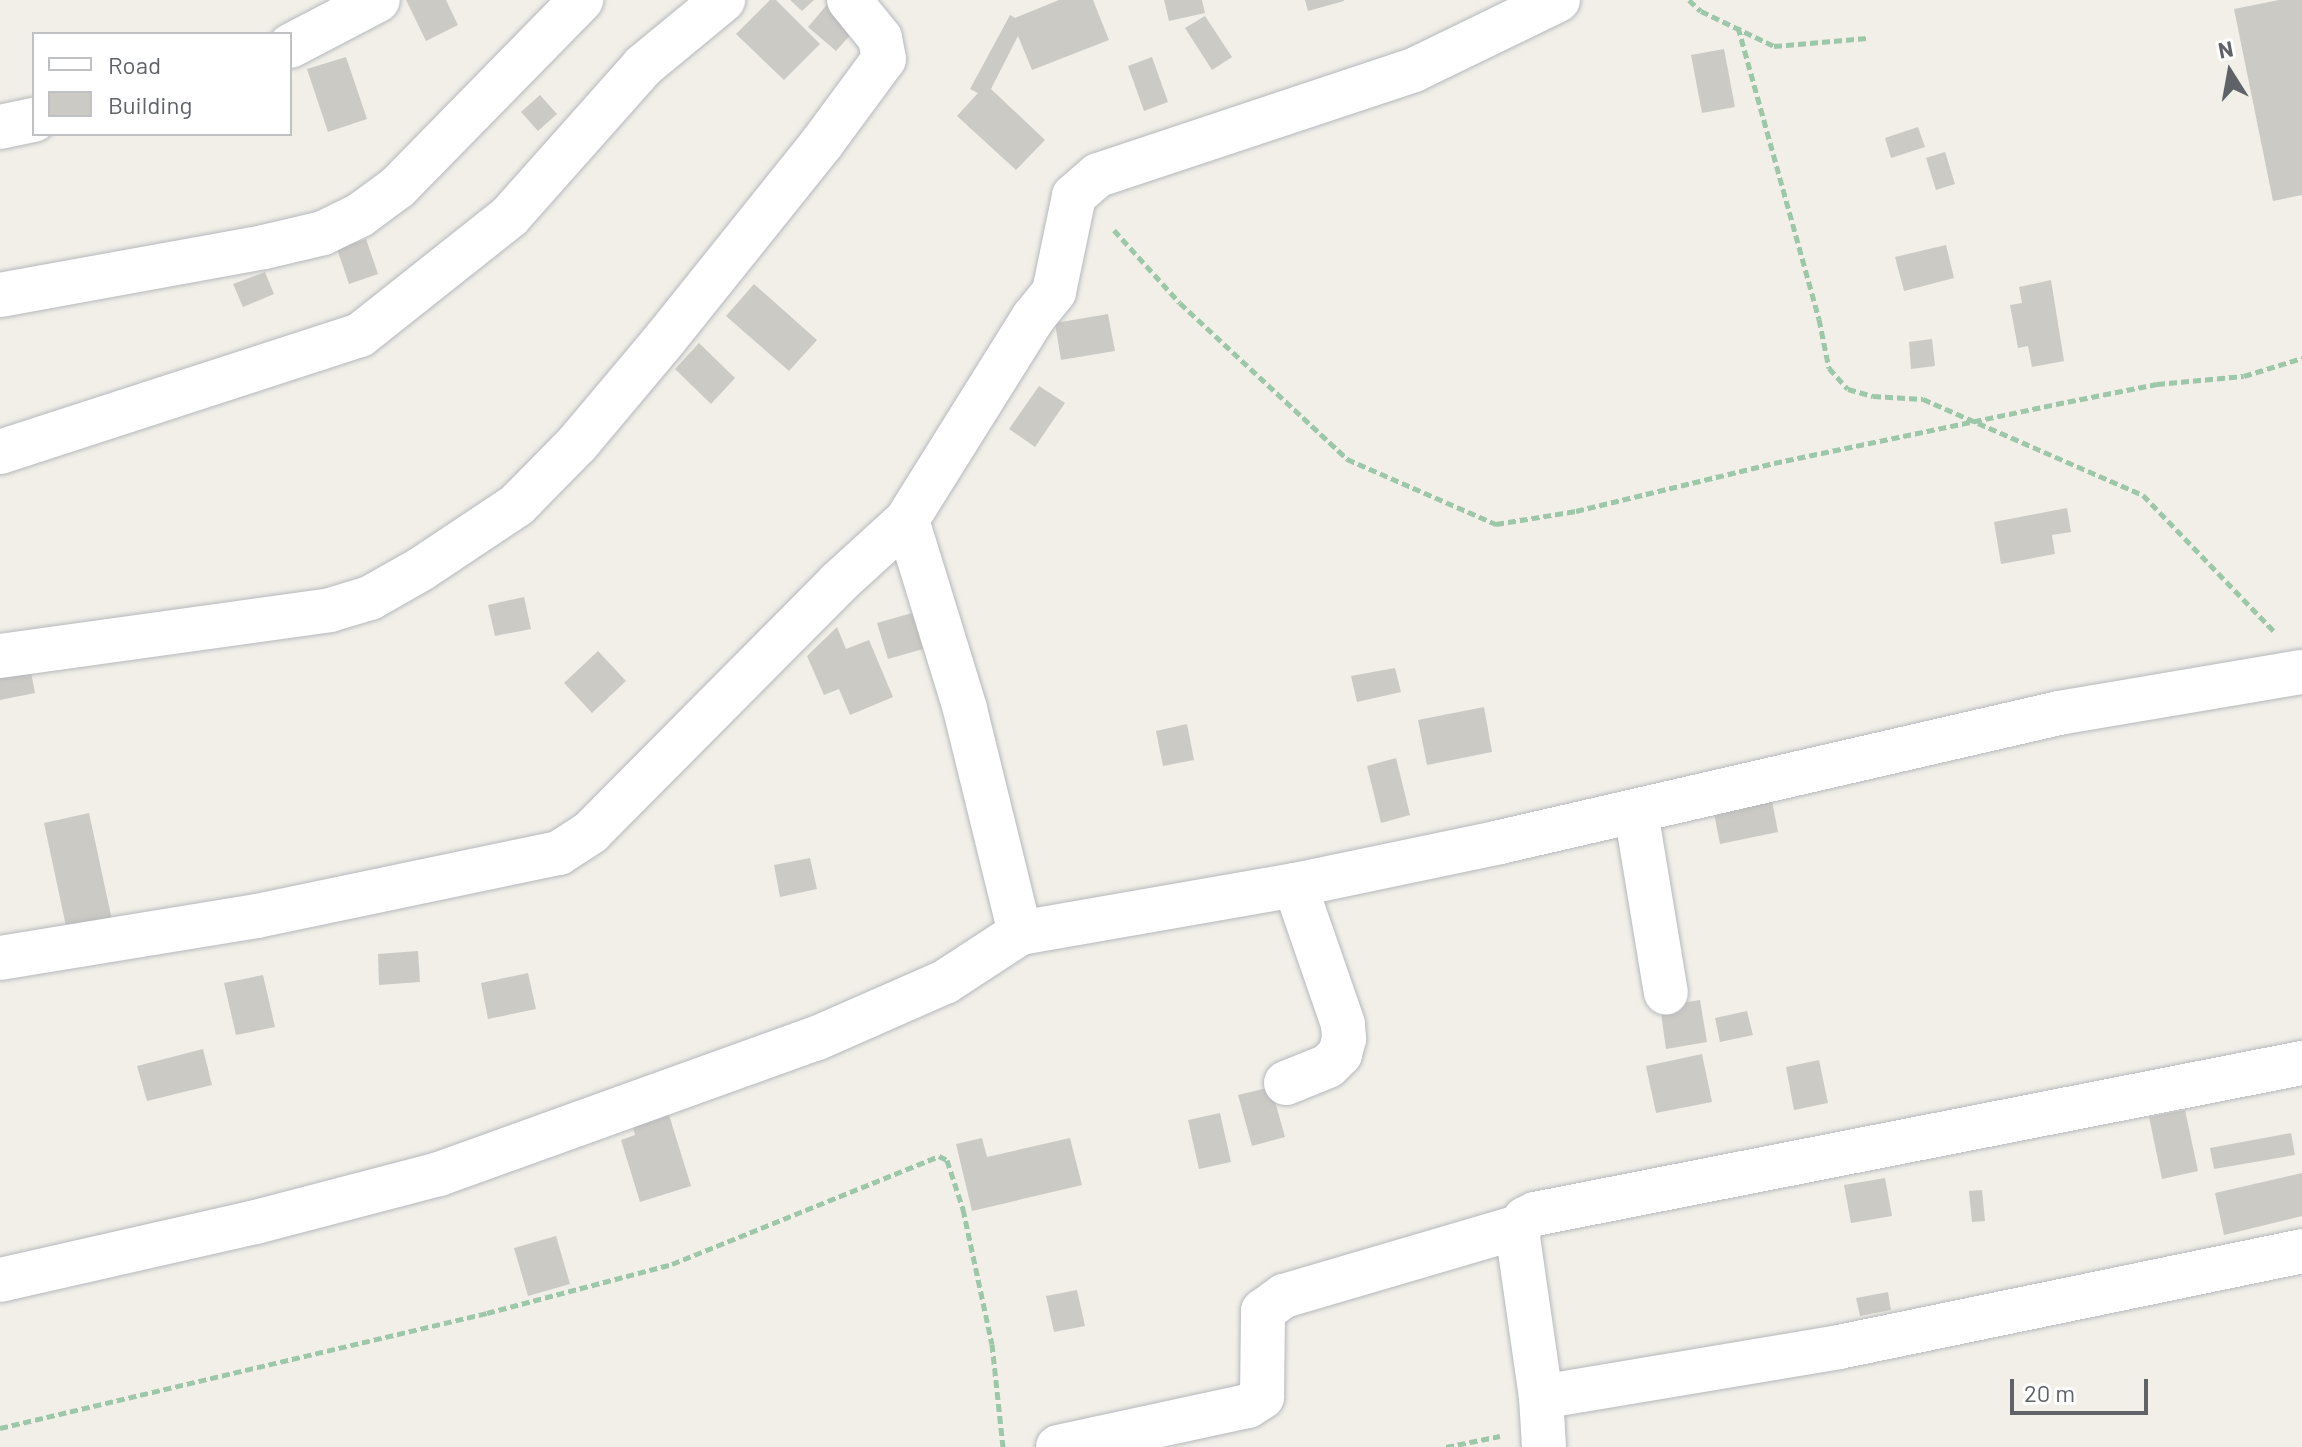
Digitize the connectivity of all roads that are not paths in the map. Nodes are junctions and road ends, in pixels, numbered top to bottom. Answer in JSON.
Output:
{"nodes":[{"id":1,"x":378,"y":0,"type":"edge"},
{"id":2,"x":581,"y":0,"type":"edge"},
{"id":3,"x":723,"y":0,"type":"edge"},
{"id":4,"x":849,"y":0,"type":"edge"},
{"id":5,"x":1558,"y":0,"type":"edge"},
{"id":6,"x":292,"y":45,"type":"edge"},
{"id":7,"x":32,"y":120,"type":"edge"},
{"id":8,"x":0,"y":127,"type":"edge"},
{"id":9,"x":0,"y":295,"type":"edge"},
{"id":10,"x":0,"y":452,"type":"edge"},
{"id":11,"x":907,"y":520,"type":"junction"},
{"id":12,"x":0,"y":656,"type":"edge"},
{"id":13,"x":2296,"y":672,"type":"edge"},
{"id":14,"x":1636,"y":812,"type":"junction"},
{"id":15,"x":1295,"y":885,"type":"junction"},
{"id":16,"x":1020,"y":933,"type":"junction"},
{"id":17,"x":0,"y":958,"type":"edge"},
{"id":18,"x":1666,"y":993,"type":"dead end"},
{"id":19,"x":2302,"y":1063,"type":"edge"},
{"id":20,"x":1286,"y":1083,"type":"dead end"},
{"id":21,"x":1519,"y":1227,"type":"junction"},
{"id":22,"x":2302,"y":1251,"type":"edge"},
{"id":23,"x":0,"y":1280,"type":"edge"},
{"id":24,"x":1541,"y":1397,"type":"junction"},
{"id":25,"x":1058,"y":1447,"type":"edge"},
{"id":26,"x":1544,"y":1447,"type":"edge"}],
"edges":[{"from":1,"to":6,"type":"street"},
{"from":2,"to":9,"type":"street"},
{"from":3,"to":10,"type":"street"},
{"from":4,"to":12,"type":"street"},
{"from":5,"to":11,"type":"street"},
{"from":7,"to":8,"type":"street"},
{"from":11,"to":16,"type":"street"},
{"from":11,"to":17,"type":"street"},
{"from":13,"to":14,"type":"street"},
{"from":14,"to":15,"type":"street"},
{"from":14,"to":18,"type":"street"},
{"from":15,"to":16,"type":"street"},
{"from":15,"to":20,"type":"street"},
{"from":16,"to":23,"type":"street"},
{"from":19,"to":21,"type":"street"},
{"from":21,"to":24,"type":"street"},
{"from":21,"to":25,"type":"street"},
{"from":22,"to":24,"type":"street"},
{"from":24,"to":26,"type":"street"}]}
